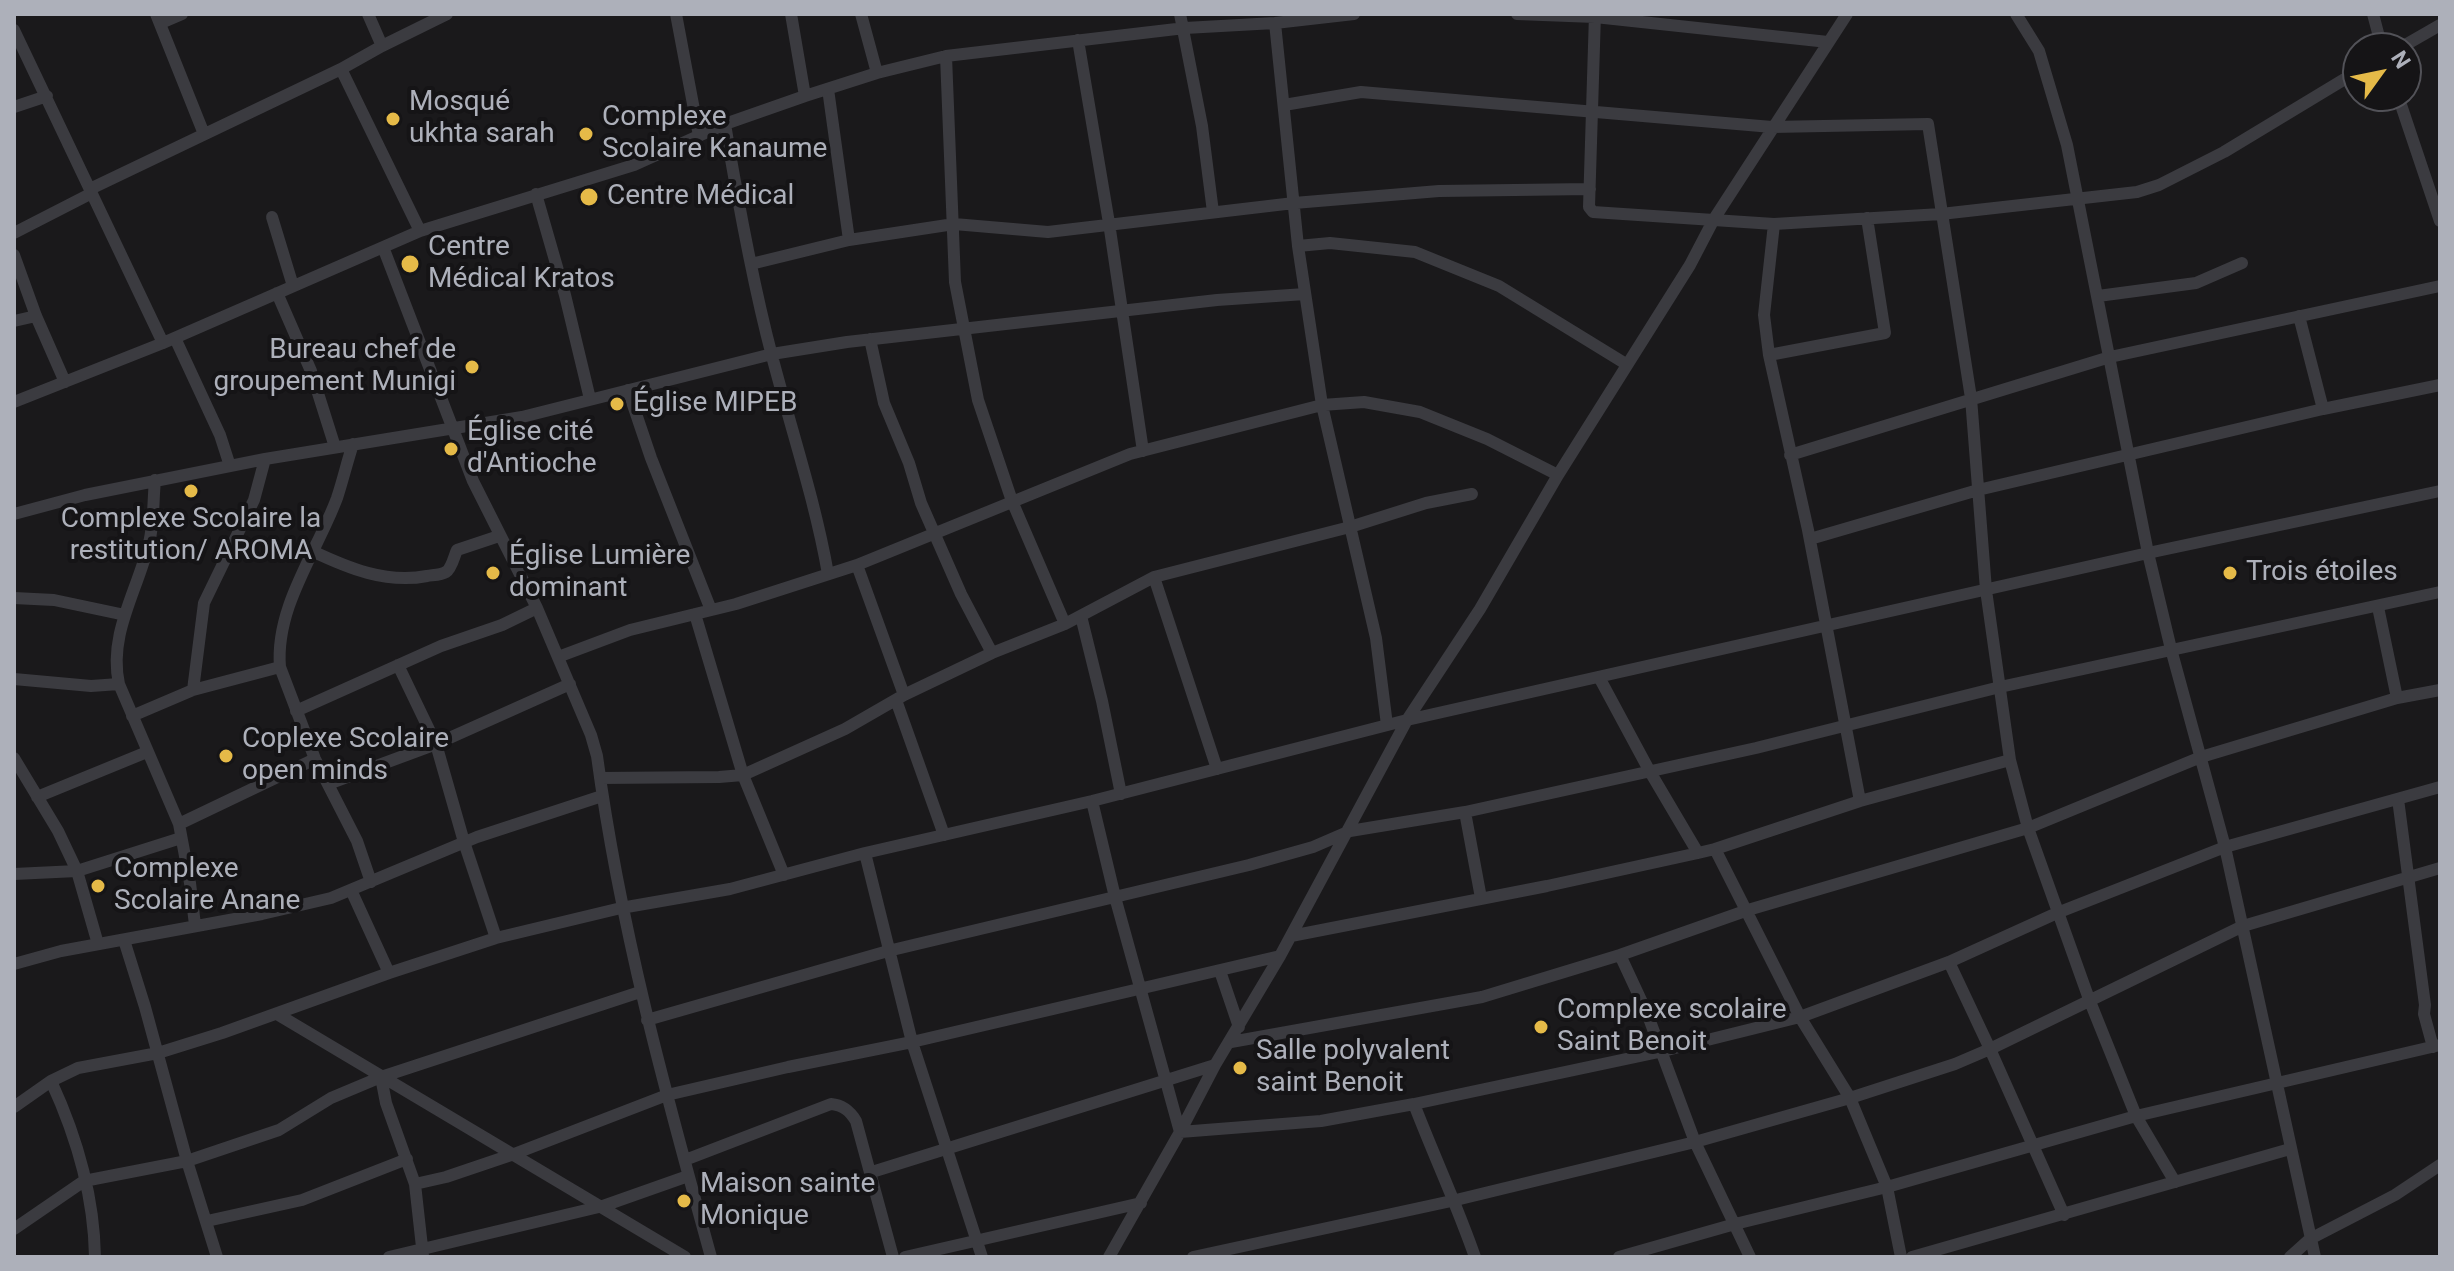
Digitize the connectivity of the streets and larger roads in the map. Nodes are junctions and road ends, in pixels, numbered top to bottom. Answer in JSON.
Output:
{"nodes":[{"id":1,"x":182,"y":14,"type":"edge"},
{"id":2,"x":368,"y":14,"type":"edge"},
{"id":3,"x":447,"y":14,"type":"edge"},
{"id":4,"x":676,"y":14,"type":"edge"},
{"id":5,"x":791,"y":14,"type":"edge"},
{"id":6,"x":861,"y":14,"type":"edge"},
{"id":7,"x":1180,"y":14,"type":"edge"},
{"id":8,"x":1354,"y":14,"type":"edge"},
{"id":9,"x":1517,"y":14,"type":"edge"},
{"id":10,"x":1713,"y":14,"type":"edge"},
{"id":11,"x":1847,"y":14,"type":"edge"},
{"id":12,"x":2016,"y":14,"type":"edge"},
{"id":13,"x":1595,"y":15,"type":"edge"},
{"id":14,"x":158,"y":18,"type":"edge"},
{"id":15,"x":1275,"y":23,"type":"junction"},
{"id":16,"x":2440,"y":25,"type":"edge"},
{"id":17,"x":1185,"y":28,"type":"junction"},
{"id":18,"x":1711,"y":29,"type":"junction"},
{"id":19,"x":14,"y":30,"type":"edge"},
{"id":20,"x":2422,"y":35,"type":"edge"},
{"id":21,"x":1078,"y":40,"type":"junction"},
{"id":22,"x":1828,"y":42,"type":"junction"},
{"id":23,"x":382,"y":46,"type":"junction"},
{"id":24,"x":946,"y":56,"type":"junction"},
{"id":25,"x":341,"y":69,"type":"junction"},
{"id":26,"x":877,"y":73,"type":"junction"},
{"id":27,"x":2342,"y":81,"type":"edge"},
{"id":28,"x":828,"y":89,"type":"junction"},
{"id":29,"x":47,"y":96,"type":"junction"},
{"id":30,"x":805,"y":96,"type":"junction"},
{"id":31,"x":1284,"y":105,"type":"junction"},
{"id":32,"x":14,"y":107,"type":"edge"},
{"id":33,"x":2403,"y":112,"type":"edge"},
{"id":34,"x":1594,"y":113,"type":"junction"},
{"id":35,"x":725,"y":124,"type":"junction"},
{"id":36,"x":1772,"y":127,"type":"junction"},
{"id":37,"x":204,"y":134,"type":"junction"},
{"id":38,"x":699,"y":136,"type":"junction"},
{"id":39,"x":1590,"y":189,"type":"junction"},
{"id":40,"x":91,"y":191,"type":"junction"},
{"id":41,"x":536,"y":194,"type":"junction"},
{"id":42,"x":2078,"y":200,"type":"junction"},
{"id":43,"x":1294,"y":203,"type":"junction"},
{"id":44,"x":1213,"y":212,"type":"junction"},
{"id":45,"x":1941,"y":214,"type":"junction"},
{"id":46,"x":272,"y":217,"type":"dead end"},
{"id":47,"x":1867,"y":218,"type":"junction"},
{"id":48,"x":1714,"y":219,"type":"junction"},
{"id":49,"x":2440,"y":221,"type":"edge"},
{"id":50,"x":1109,"y":223,"type":"junction"},
{"id":51,"x":954,"y":224,"type":"junction"},
{"id":52,"x":1774,"y":224,"type":"junction"},
{"id":53,"x":420,"y":231,"type":"junction"},
{"id":54,"x":14,"y":233,"type":"edge"},
{"id":55,"x":849,"y":240,"type":"junction"},
{"id":56,"x":1298,"y":246,"type":"junction"},
{"id":57,"x":383,"y":247,"type":"junction"},
{"id":58,"x":14,"y":255,"type":"edge"},
{"id":59,"x":2242,"y":263,"type":"dead end"},
{"id":60,"x":751,"y":264,"type":"junction"},
{"id":61,"x":293,"y":286,"type":"junction"},
{"id":62,"x":2440,"y":286,"type":"edge"},
{"id":63,"x":277,"y":293,"type":"junction"},
{"id":64,"x":1305,"y":294,"type":"junction"},
{"id":65,"x":2098,"y":296,"type":"junction"},
{"id":66,"x":1123,"y":312,"type":"junction"},
{"id":67,"x":36,"y":316,"type":"junction"},
{"id":68,"x":2299,"y":316,"type":"junction"},
{"id":69,"x":14,"y":321,"type":"edge"},
{"id":70,"x":964,"y":329,"type":"junction"},
{"id":71,"x":870,"y":339,"type":"junction"},
{"id":72,"x":169,"y":340,"type":"junction"},
{"id":73,"x":772,"y":354,"type":"junction"},
{"id":74,"x":1769,"y":355,"type":"junction"},
{"id":75,"x":2110,"y":357,"type":"junction"},
{"id":76,"x":1626,"y":364,"type":"junction"},
{"id":77,"x":65,"y":382,"type":"junction"},
{"id":78,"x":2440,"y":385,"type":"edge"},
{"id":79,"x":628,"y":390,"type":"junction"},
{"id":80,"x":1971,"y":398,"type":"junction"},
{"id":81,"x":590,"y":399,"type":"junction"},
{"id":82,"x":14,"y":402,"type":"edge"},
{"id":83,"x":1322,"y":405,"type":"junction"},
{"id":84,"x":2323,"y":409,"type":"junction"},
{"id":85,"x":452,"y":429,"type":"junction"},
{"id":86,"x":353,"y":444,"type":"junction"},
{"id":87,"x":335,"y":447,"type":"junction"},
{"id":88,"x":1143,"y":451,"type":"junction"},
{"id":89,"x":2129,"y":454,"type":"junction"},
{"id":90,"x":1790,"y":455,"type":"junction"},
{"id":91,"x":265,"y":459,"type":"junction"},
{"id":92,"x":230,"y":466,"type":"junction"},
{"id":93,"x":1558,"y":475,"type":"junction"},
{"id":94,"x":155,"y":480,"type":"junction"},
{"id":95,"x":1978,"y":490,"type":"junction"},
{"id":96,"x":2440,"y":491,"type":"edge"},
{"id":97,"x":1472,"y":494,"type":"dead end"},
{"id":98,"x":1012,"y":501,"type":"junction"},
{"id":99,"x":14,"y":514,"type":"edge"},
{"id":100,"x":1350,"y":527,"type":"junction"},
{"id":101,"x":934,"y":532,"type":"junction"},
{"id":102,"x":499,"y":536,"type":"junction"},
{"id":103,"x":1810,"y":539,"type":"junction"},
{"id":104,"x":312,"y":551,"type":"junction"},
{"id":105,"x":2148,"y":553,"type":"junction"},
{"id":106,"x":857,"y":565,"type":"junction"},
{"id":107,"x":828,"y":574,"type":"junction"},
{"id":108,"x":1154,"y":577,"type":"junction"},
{"id":109,"x":1986,"y":590,"type":"junction"},
{"id":110,"x":2440,"y":592,"type":"edge"},
{"id":111,"x":14,"y":598,"type":"edge"},
{"id":112,"x":2378,"y":607,"type":"junction"},
{"id":113,"x":537,"y":608,"type":"junction"},
{"id":114,"x":711,"y":610,"type":"junction"},
{"id":115,"x":695,"y":614,"type":"junction"},
{"id":116,"x":125,"y":615,"type":"junction"},
{"id":117,"x":1081,"y":616,"type":"junction"},
{"id":118,"x":1065,"y":624,"type":"junction"},
{"id":119,"x":1826,"y":626,"type":"junction"},
{"id":120,"x":2171,"y":649,"type":"junction"},
{"id":121,"x":992,"y":653,"type":"junction"},
{"id":122,"x":558,"y":657,"type":"junction"},
{"id":123,"x":398,"y":665,"type":"junction"},
{"id":124,"x":280,"y":667,"type":"junction"},
{"id":125,"x":14,"y":679,"type":"edge"},
{"id":126,"x":1600,"y":679,"type":"junction"},
{"id":127,"x":119,"y":684,"type":"junction"},
{"id":128,"x":570,"y":684,"type":"junction"},
{"id":129,"x":2000,"y":687,"type":"junction"},
{"id":130,"x":193,"y":690,"type":"junction"},
{"id":131,"x":2440,"y":690,"type":"edge"},
{"id":132,"x":900,"y":698,"type":"junction"},
{"id":133,"x":2397,"y":698,"type":"junction"},
{"id":134,"x":296,"y":711,"type":"junction"},
{"id":135,"x":132,"y":716,"type":"junction"},
{"id":136,"x":1407,"y":720,"type":"junction"},
{"id":137,"x":1387,"y":725,"type":"junction"},
{"id":138,"x":1844,"y":726,"type":"junction"},
{"id":139,"x":436,"y":744,"type":"junction"},
{"id":140,"x":147,"y":752,"type":"junction"},
{"id":141,"x":2201,"y":757,"type":"junction"},
{"id":142,"x":14,"y":758,"type":"edge"},
{"id":143,"x":315,"y":759,"type":"junction"},
{"id":144,"x":2010,"y":760,"type":"junction"},
{"id":145,"x":1217,"y":769,"type":"junction"},
{"id":146,"x":1649,"y":770,"type":"junction"},
{"id":147,"x":743,"y":775,"type":"junction"},
{"id":148,"x":600,"y":778,"type":"junction"},
{"id":149,"x":328,"y":784,"type":"junction"},
{"id":150,"x":2440,"y":787,"type":"edge"},
{"id":151,"x":1121,"y":794,"type":"junction"},
{"id":152,"x":602,"y":796,"type":"junction"},
{"id":153,"x":37,"y":797,"type":"junction"},
{"id":154,"x":2398,"y":799,"type":"junction"},
{"id":155,"x":1092,"y":801,"type":"junction"},
{"id":156,"x":1860,"y":801,"type":"junction"},
{"id":157,"x":1465,"y":812,"type":"junction"},
{"id":158,"x":179,"y":824,"type":"junction"},
{"id":159,"x":2028,"y":828,"type":"junction"},
{"id":160,"x":1350,"y":831,"type":"junction"},
{"id":161,"x":944,"y":835,"type":"junction"},
{"id":162,"x":181,"y":838,"type":"junction"},
{"id":163,"x":464,"y":842,"type":"junction"},
{"id":164,"x":2225,"y":847,"type":"junction"},
{"id":165,"x":1715,"y":849,"type":"junction"},
{"id":166,"x":865,"y":853,"type":"junction"},
{"id":167,"x":1698,"y":853,"type":"junction"},
{"id":168,"x":2440,"y":868,"type":"edge"},
{"id":169,"x":77,"y":871,"type":"junction"},
{"id":170,"x":14,"y":874,"type":"edge"},
{"id":171,"x":784,"y":875,"type":"junction"},
{"id":172,"x":2408,"y":878,"type":"junction"},
{"id":173,"x":371,"y":882,"type":"junction"},
{"id":174,"x":351,"y":890,"type":"junction"},
{"id":175,"x":1115,"y":897,"type":"junction"},
{"id":176,"x":1481,"y":898,"type":"junction"},
{"id":177,"x":621,"y":908,"type":"junction"},
{"id":178,"x":1748,"y":910,"type":"junction"},
{"id":179,"x":2057,"y":913,"type":"junction"},
{"id":180,"x":195,"y":925,"type":"junction"},
{"id":181,"x":2243,"y":926,"type":"junction"},
{"id":182,"x":1291,"y":936,"type":"junction"},
{"id":183,"x":496,"y":938,"type":"junction"},
{"id":184,"x":124,"y":940,"type":"junction"},
{"id":185,"x":98,"y":944,"type":"junction"},
{"id":186,"x":888,"y":951,"type":"junction"},
{"id":187,"x":1620,"y":955,"type":"junction"},
{"id":188,"x":1280,"y":956,"type":"junction"},
{"id":189,"x":1949,"y":962,"type":"junction"},
{"id":190,"x":14,"y":964,"type":"edge"},
{"id":191,"x":1220,"y":971,"type":"junction"},
{"id":192,"x":389,"y":973,"type":"junction"},
{"id":193,"x":1140,"y":989,"type":"junction"},
{"id":194,"x":640,"y":992,"type":"junction"},
{"id":195,"x":2089,"y":999,"type":"junction"},
{"id":196,"x":277,"y":1014,"type":"junction"},
{"id":197,"x":1800,"y":1017,"type":"junction"},
{"id":198,"x":647,"y":1020,"type":"junction"},
{"id":199,"x":1239,"y":1027,"type":"junction"},
{"id":200,"x":912,"y":1042,"type":"junction"},
{"id":201,"x":1231,"y":1042,"type":"junction"},
{"id":202,"x":2437,"y":1046,"type":"edge"},
{"id":203,"x":1990,"y":1049,"type":"junction"},
{"id":204,"x":1659,"y":1052,"type":"junction"},
{"id":205,"x":158,"y":1053,"type":"junction"},
{"id":206,"x":1215,"y":1065,"type":"junction"},
{"id":207,"x":381,"y":1077,"type":"junction"},
{"id":208,"x":1168,"y":1080,"type":"junction"},
{"id":209,"x":51,"y":1081,"type":"junction"},
{"id":210,"x":2276,"y":1084,"type":"junction"},
{"id":211,"x":667,"y":1095,"type":"junction"},
{"id":212,"x":1850,"y":1098,"type":"junction"},
{"id":213,"x":1414,"y":1104,"type":"junction"},
{"id":214,"x":14,"y":1107,"type":"edge"},
{"id":215,"x":2136,"y":1116,"type":"junction"},
{"id":216,"x":1180,"y":1132,"type":"junction"},
{"id":217,"x":1695,"y":1142,"type":"junction"},
{"id":218,"x":2031,"y":1146,"type":"junction"},
{"id":219,"x":947,"y":1147,"type":"junction"},
{"id":220,"x":2290,"y":1149,"type":"junction"},
{"id":221,"x":514,"y":1154,"type":"junction"},
{"id":222,"x":407,"y":1159,"type":"junction"},
{"id":223,"x":685,"y":1160,"type":"junction"},
{"id":224,"x":187,"y":1161,"type":"junction"},
{"id":225,"x":2440,"y":1165,"type":"edge"},
{"id":226,"x":872,"y":1172,"type":"junction"},
{"id":227,"x":688,"y":1176,"type":"junction"},
{"id":228,"x":84,"y":1181,"type":"junction"},
{"id":229,"x":2175,"y":1182,"type":"junction"},
{"id":230,"x":415,"y":1184,"type":"junction"},
{"id":231,"x":1887,"y":1187,"type":"junction"},
{"id":232,"x":1456,"y":1200,"type":"junction"},
{"id":233,"x":1141,"y":1203,"type":"junction"},
{"id":234,"x":603,"y":1206,"type":"junction"},
{"id":235,"x":2064,"y":1215,"type":"junction"},
{"id":236,"x":207,"y":1221,"type":"junction"},
{"id":237,"x":1735,"y":1224,"type":"junction"},
{"id":238,"x":14,"y":1229,"type":"edge"},
{"id":239,"x":978,"y":1238,"type":"junction"},
{"id":240,"x":2310,"y":1239,"type":"junction"},
{"id":241,"x":423,"y":1253,"type":"edge"},
{"id":242,"x":95,"y":1257,"type":"edge"},
{"id":243,"x":217,"y":1257,"type":"edge"},
{"id":244,"x":389,"y":1257,"type":"edge"},
{"id":245,"x":685,"y":1257,"type":"edge"},
{"id":246,"x":711,"y":1257,"type":"edge"},
{"id":247,"x":893,"y":1257,"type":"edge"},
{"id":248,"x":905,"y":1257,"type":"edge"},
{"id":249,"x":982,"y":1257,"type":"edge"},
{"id":250,"x":1109,"y":1257,"type":"edge"},
{"id":251,"x":1193,"y":1257,"type":"edge"},
{"id":252,"x":1475,"y":1257,"type":"edge"},
{"id":253,"x":1619,"y":1257,"type":"edge"},
{"id":254,"x":1750,"y":1257,"type":"edge"},
{"id":255,"x":1901,"y":1257,"type":"edge"},
{"id":256,"x":1914,"y":1257,"type":"edge"},
{"id":257,"x":2290,"y":1257,"type":"edge"},
{"id":258,"x":2315,"y":1257,"type":"edge"}],
"edges":[{"from":1,"to":14,"type":"street"},
{"from":2,"to":23,"type":"street"},
{"from":3,"to":23,"type":"street"},
{"from":4,"to":38,"type":"street"},
{"from":5,"to":30,"type":"street"},
{"from":6,"to":26,"type":"street"},
{"from":7,"to":17,"type":"street"},
{"from":8,"to":15,"type":"street"},
{"from":9,"to":13,"type":"street"},
{"from":10,"to":18,"type":"street"},
{"from":11,"to":22,"type":"street"},
{"from":12,"to":42,"type":"street"},
{"from":13,"to":18,"type":"street"},
{"from":13,"to":34,"type":"street"},
{"from":14,"to":37,"type":"street"},
{"from":15,"to":17,"type":"street"},
{"from":15,"to":31,"type":"street"},
{"from":16,"to":20,"type":"street"},
{"from":17,"to":21,"type":"street"},
{"from":17,"to":44,"type":"street"},
{"from":18,"to":22,"type":"street"},
{"from":19,"to":29,"type":"street"},
{"from":21,"to":24,"type":"street"},
{"from":21,"to":50,"type":"street"},
{"from":22,"to":36,"type":"street"},
{"from":23,"to":25,"type":"street"},
{"from":24,"to":26,"type":"street"},
{"from":24,"to":51,"type":"street"},
{"from":25,"to":37,"type":"street"},
{"from":25,"to":53,"type":"street"},
{"from":26,"to":28,"type":"street"},
{"from":27,"to":42,"type":"street"},
{"from":28,"to":30,"type":"street"},
{"from":28,"to":55,"type":"street"},
{"from":29,"to":32,"type":"street"},
{"from":29,"to":40,"type":"street"},
{"from":30,"to":35,"type":"street"},
{"from":31,"to":34,"type":"street"},
{"from":31,"to":43,"type":"street"},
{"from":33,"to":49,"type":"street"},
{"from":34,"to":36,"type":"street"},
{"from":34,"to":39,"type":"street"},
{"from":35,"to":38,"type":"street"},
{"from":35,"to":60,"type":"street"},
{"from":36,"to":45,"type":"street"},
{"from":36,"to":48,"type":"street"},
{"from":37,"to":40,"type":"street"},
{"from":38,"to":41,"type":"street"},
{"from":39,"to":43,"type":"street"},
{"from":39,"to":48,"type":"street"},
{"from":40,"to":54,"type":"street"},
{"from":40,"to":72,"type":"street"},
{"from":41,"to":53,"type":"street"},
{"from":41,"to":81,"type":"street"},
{"from":42,"to":45,"type":"street"},
{"from":42,"to":65,"type":"street"},
{"from":43,"to":44,"type":"street"},
{"from":43,"to":56,"type":"street"},
{"from":44,"to":50,"type":"street"},
{"from":45,"to":47,"type":"street"},
{"from":45,"to":80,"type":"street"},
{"from":46,"to":61,"type":"street"},
{"from":47,"to":52,"type":"street"},
{"from":47,"to":74,"type":"street"},
{"from":48,"to":52,"type":"street"},
{"from":48,"to":76,"type":"street"},
{"from":50,"to":51,"type":"street"},
{"from":50,"to":66,"type":"street"},
{"from":51,"to":55,"type":"street"},
{"from":51,"to":70,"type":"street"},
{"from":52,"to":74,"type":"street"},
{"from":53,"to":57,"type":"street"},
{"from":55,"to":60,"type":"street"},
{"from":56,"to":64,"type":"street"},
{"from":56,"to":76,"type":"street"},
{"from":57,"to":61,"type":"street"},
{"from":57,"to":85,"type":"street"},
{"from":58,"to":67,"type":"street"},
{"from":59,"to":65,"type":"street"},
{"from":60,"to":73,"type":"street"},
{"from":61,"to":63,"type":"street"},
{"from":62,"to":68,"type":"street"},
{"from":63,"to":72,"type":"street"},
{"from":63,"to":87,"type":"street"},
{"from":64,"to":66,"type":"street"},
{"from":64,"to":83,"type":"street"},
{"from":65,"to":75,"type":"street"},
{"from":66,"to":70,"type":"street"},
{"from":66,"to":88,"type":"street"},
{"from":67,"to":69,"type":"street"},
{"from":67,"to":77,"type":"street"},
{"from":68,"to":75,"type":"street"},
{"from":68,"to":84,"type":"street"},
{"from":70,"to":71,"type":"street"},
{"from":70,"to":98,"type":"street"},
{"from":71,"to":73,"type":"street"},
{"from":71,"to":101,"type":"street"},
{"from":72,"to":77,"type":"street"},
{"from":72,"to":92,"type":"street"},
{"from":73,"to":79,"type":"street"},
{"from":73,"to":107,"type":"street"},
{"from":74,"to":90,"type":"street"},
{"from":75,"to":80,"type":"street"},
{"from":75,"to":89,"type":"street"},
{"from":76,"to":93,"type":"street"},
{"from":77,"to":82,"type":"street"},
{"from":78,"to":84,"type":"street"},
{"from":79,"to":81,"type":"street"},
{"from":79,"to":114,"type":"street"},
{"from":80,"to":90,"type":"street"},
{"from":80,"to":95,"type":"street"},
{"from":81,"to":85,"type":"street"},
{"from":83,"to":88,"type":"street"},
{"from":83,"to":93,"type":"street"},
{"from":83,"to":100,"type":"street"},
{"from":84,"to":89,"type":"street"},
{"from":85,"to":86,"type":"street"},
{"from":85,"to":102,"type":"street"},
{"from":86,"to":87,"type":"street"},
{"from":86,"to":104,"type":"street"},
{"from":87,"to":91,"type":"street"},
{"from":88,"to":98,"type":"street"},
{"from":89,"to":95,"type":"street"},
{"from":89,"to":105,"type":"street"},
{"from":90,"to":103,"type":"street"},
{"from":91,"to":92,"type":"street"},
{"from":91,"to":130,"type":"street"},
{"from":92,"to":94,"type":"street"},
{"from":93,"to":136,"type":"street"},
{"from":94,"to":99,"type":"street"},
{"from":94,"to":116,"type":"street"},
{"from":95,"to":103,"type":"street"},
{"from":95,"to":109,"type":"street"},
{"from":96,"to":105,"type":"street"},
{"from":97,"to":100,"type":"street"},
{"from":98,"to":101,"type":"street"},
{"from":98,"to":118,"type":"street"},
{"from":100,"to":108,"type":"street"},
{"from":100,"to":137,"type":"street"},
{"from":101,"to":106,"type":"street"},
{"from":101,"to":121,"type":"street"},
{"from":102,"to":104,"type":"street"},
{"from":102,"to":113,"type":"street"},
{"from":103,"to":119,"type":"street"},
{"from":104,"to":124,"type":"street"},
{"from":105,"to":109,"type":"street"},
{"from":105,"to":120,"type":"street"},
{"from":106,"to":107,"type":"street"},
{"from":106,"to":132,"type":"street"},
{"from":107,"to":114,"type":"street"},
{"from":108,"to":117,"type":"street"},
{"from":108,"to":145,"type":"street"},
{"from":109,"to":119,"type":"street"},
{"from":109,"to":129,"type":"street"},
{"from":110,"to":112,"type":"street"},
{"from":111,"to":116,"type":"street"},
{"from":112,"to":120,"type":"street"},
{"from":112,"to":133,"type":"street"},
{"from":113,"to":122,"type":"street"},
{"from":113,"to":123,"type":"street"},
{"from":114,"to":115,"type":"street"},
{"from":115,"to":122,"type":"street"},
{"from":115,"to":147,"type":"street"},
{"from":116,"to":127,"type":"street"},
{"from":117,"to":118,"type":"street"},
{"from":117,"to":151,"type":"street"},
{"from":118,"to":121,"type":"street"},
{"from":119,"to":126,"type":"street"},
{"from":119,"to":138,"type":"street"},
{"from":120,"to":129,"type":"street"},
{"from":120,"to":141,"type":"street"},
{"from":121,"to":132,"type":"street"},
{"from":122,"to":128,"type":"street"},
{"from":123,"to":134,"type":"street"},
{"from":123,"to":139,"type":"street"},
{"from":124,"to":130,"type":"street"},
{"from":124,"to":134,"type":"street"},
{"from":125,"to":127,"type":"street"},
{"from":126,"to":136,"type":"street"},
{"from":126,"to":146,"type":"street"},
{"from":127,"to":135,"type":"street"},
{"from":128,"to":139,"type":"street"},
{"from":128,"to":148,"type":"street"},
{"from":129,"to":138,"type":"street"},
{"from":129,"to":144,"type":"street"},
{"from":130,"to":135,"type":"street"},
{"from":131,"to":133,"type":"street"},
{"from":132,"to":147,"type":"street"},
{"from":132,"to":161,"type":"street"},
{"from":133,"to":141,"type":"street"},
{"from":134,"to":143,"type":"street"},
{"from":135,"to":140,"type":"street"},
{"from":136,"to":137,"type":"street"},
{"from":136,"to":160,"type":"street"},
{"from":137,"to":145,"type":"street"},
{"from":138,"to":146,"type":"street"},
{"from":138,"to":156,"type":"street"},
{"from":139,"to":149,"type":"street"},
{"from":139,"to":163,"type":"street"},
{"from":140,"to":153,"type":"street"},
{"from":140,"to":158,"type":"street"},
{"from":141,"to":159,"type":"street"},
{"from":141,"to":164,"type":"street"},
{"from":142,"to":153,"type":"street"},
{"from":143,"to":149,"type":"street"},
{"from":143,"to":158,"type":"street"},
{"from":144,"to":156,"type":"street"},
{"from":144,"to":159,"type":"street"},
{"from":145,"to":151,"type":"street"},
{"from":146,"to":157,"type":"street"},
{"from":146,"to":167,"type":"street"},
{"from":147,"to":148,"type":"street"},
{"from":147,"to":171,"type":"street"},
{"from":148,"to":152,"type":"street"},
{"from":149,"to":173,"type":"street"},
{"from":150,"to":154,"type":"street"},
{"from":151,"to":155,"type":"street"},
{"from":152,"to":163,"type":"street"},
{"from":152,"to":177,"type":"street"},
{"from":153,"to":169,"type":"street"},
{"from":154,"to":164,"type":"street"},
{"from":154,"to":172,"type":"street"},
{"from":155,"to":161,"type":"street"},
{"from":155,"to":175,"type":"street"},
{"from":156,"to":165,"type":"street"},
{"from":157,"to":160,"type":"street"},
{"from":157,"to":176,"type":"street"},
{"from":158,"to":162,"type":"street"},
{"from":159,"to":178,"type":"street"},
{"from":159,"to":179,"type":"street"},
{"from":160,"to":175,"type":"street"},
{"from":160,"to":182,"type":"street"},
{"from":161,"to":166,"type":"street"},
{"from":162,"to":169,"type":"street"},
{"from":162,"to":180,"type":"street"},
{"from":163,"to":173,"type":"street"},
{"from":163,"to":183,"type":"street"},
{"from":164,"to":179,"type":"street"},
{"from":164,"to":181,"type":"street"},
{"from":165,"to":167,"type":"street"},
{"from":165,"to":178,"type":"street"},
{"from":166,"to":171,"type":"street"},
{"from":166,"to":186,"type":"street"},
{"from":167,"to":176,"type":"street"},
{"from":168,"to":172,"type":"street"},
{"from":169,"to":170,"type":"street"},
{"from":169,"to":185,"type":"street"},
{"from":171,"to":177,"type":"street"},
{"from":172,"to":181,"type":"street"},
{"from":172,"to":202,"type":"street"},
{"from":173,"to":174,"type":"street"},
{"from":174,"to":180,"type":"street"},
{"from":174,"to":192,"type":"street"},
{"from":175,"to":186,"type":"street"},
{"from":175,"to":193,"type":"street"},
{"from":176,"to":182,"type":"street"},
{"from":177,"to":183,"type":"street"},
{"from":177,"to":194,"type":"street"},
{"from":178,"to":187,"type":"street"},
{"from":178,"to":197,"type":"street"},
{"from":179,"to":189,"type":"street"},
{"from":179,"to":195,"type":"street"},
{"from":180,"to":184,"type":"street"},
{"from":181,"to":195,"type":"street"},
{"from":181,"to":210,"type":"street"},
{"from":182,"to":188,"type":"street"},
{"from":183,"to":192,"type":"street"},
{"from":184,"to":185,"type":"street"},
{"from":184,"to":205,"type":"street"},
{"from":185,"to":190,"type":"street"},
{"from":186,"to":198,"type":"street"},
{"from":186,"to":200,"type":"street"},
{"from":187,"to":201,"type":"street"},
{"from":187,"to":204,"type":"street"},
{"from":188,"to":191,"type":"street"},
{"from":188,"to":199,"type":"street"},
{"from":189,"to":197,"type":"street"},
{"from":189,"to":203,"type":"street"},
{"from":191,"to":193,"type":"street"},
{"from":191,"to":199,"type":"street"},
{"from":192,"to":196,"type":"street"},
{"from":193,"to":200,"type":"street"},
{"from":193,"to":208,"type":"street"},
{"from":194,"to":198,"type":"street"},
{"from":194,"to":207,"type":"street"},
{"from":195,"to":203,"type":"street"},
{"from":195,"to":215,"type":"street"},
{"from":196,"to":205,"type":"street"},
{"from":196,"to":207,"type":"street"},
{"from":197,"to":204,"type":"street"},
{"from":197,"to":212,"type":"street"},
{"from":198,"to":211,"type":"street"},
{"from":199,"to":201,"type":"street"},
{"from":200,"to":211,"type":"street"},
{"from":200,"to":219,"type":"street"},
{"from":201,"to":206,"type":"street"},
{"from":202,"to":210,"type":"street"},
{"from":203,"to":212,"type":"street"},
{"from":203,"to":218,"type":"street"},
{"from":204,"to":213,"type":"street"},
{"from":204,"to":217,"type":"street"},
{"from":205,"to":209,"type":"street"},
{"from":205,"to":224,"type":"street"},
{"from":206,"to":208,"type":"street"},
{"from":206,"to":216,"type":"street"},
{"from":207,"to":221,"type":"street"},
{"from":207,"to":222,"type":"street"},
{"from":207,"to":224,"type":"street"},
{"from":208,"to":216,"type":"street"},
{"from":208,"to":219,"type":"street"},
{"from":209,"to":214,"type":"street"},
{"from":209,"to":228,"type":"street"},
{"from":210,"to":215,"type":"street"},
{"from":210,"to":220,"type":"street"},
{"from":211,"to":221,"type":"street"},
{"from":211,"to":223,"type":"street"},
{"from":212,"to":217,"type":"street"},
{"from":212,"to":231,"type":"street"},
{"from":213,"to":216,"type":"street"},
{"from":213,"to":232,"type":"street"},
{"from":215,"to":218,"type":"street"},
{"from":215,"to":229,"type":"street"},
{"from":216,"to":233,"type":"street"},
{"from":217,"to":232,"type":"street"},
{"from":217,"to":237,"type":"street"},
{"from":218,"to":231,"type":"street"},
{"from":218,"to":235,"type":"street"},
{"from":219,"to":226,"type":"street"},
{"from":219,"to":239,"type":"street"},
{"from":220,"to":229,"type":"street"},
{"from":220,"to":240,"type":"street"},
{"from":221,"to":230,"type":"street"},
{"from":221,"to":234,"type":"street"},
{"from":222,"to":230,"type":"street"},
{"from":222,"to":236,"type":"street"},
{"from":223,"to":226,"type":"street"},
{"from":223,"to":227,"type":"street"},
{"from":224,"to":228,"type":"street"},
{"from":224,"to":236,"type":"street"},
{"from":225,"to":240,"type":"street"},
{"from":226,"to":247,"type":"street"},
{"from":227,"to":234,"type":"street"},
{"from":227,"to":246,"type":"street"},
{"from":228,"to":238,"type":"street"},
{"from":228,"to":242,"type":"street"},
{"from":229,"to":235,"type":"street"},
{"from":230,"to":241,"type":"street"},
{"from":231,"to":237,"type":"street"},
{"from":231,"to":255,"type":"street"},
{"from":232,"to":251,"type":"street"},
{"from":232,"to":252,"type":"street"},
{"from":233,"to":239,"type":"street"},
{"from":233,"to":250,"type":"street"},
{"from":234,"to":241,"type":"street"},
{"from":234,"to":245,"type":"street"},
{"from":235,"to":256,"type":"street"},
{"from":236,"to":243,"type":"street"},
{"from":237,"to":253,"type":"street"},
{"from":237,"to":254,"type":"street"},
{"from":239,"to":248,"type":"street"},
{"from":239,"to":249,"type":"street"},
{"from":240,"to":257,"type":"street"},
{"from":240,"to":258,"type":"street"},
{"from":241,"to":244,"type":"street"}]}
